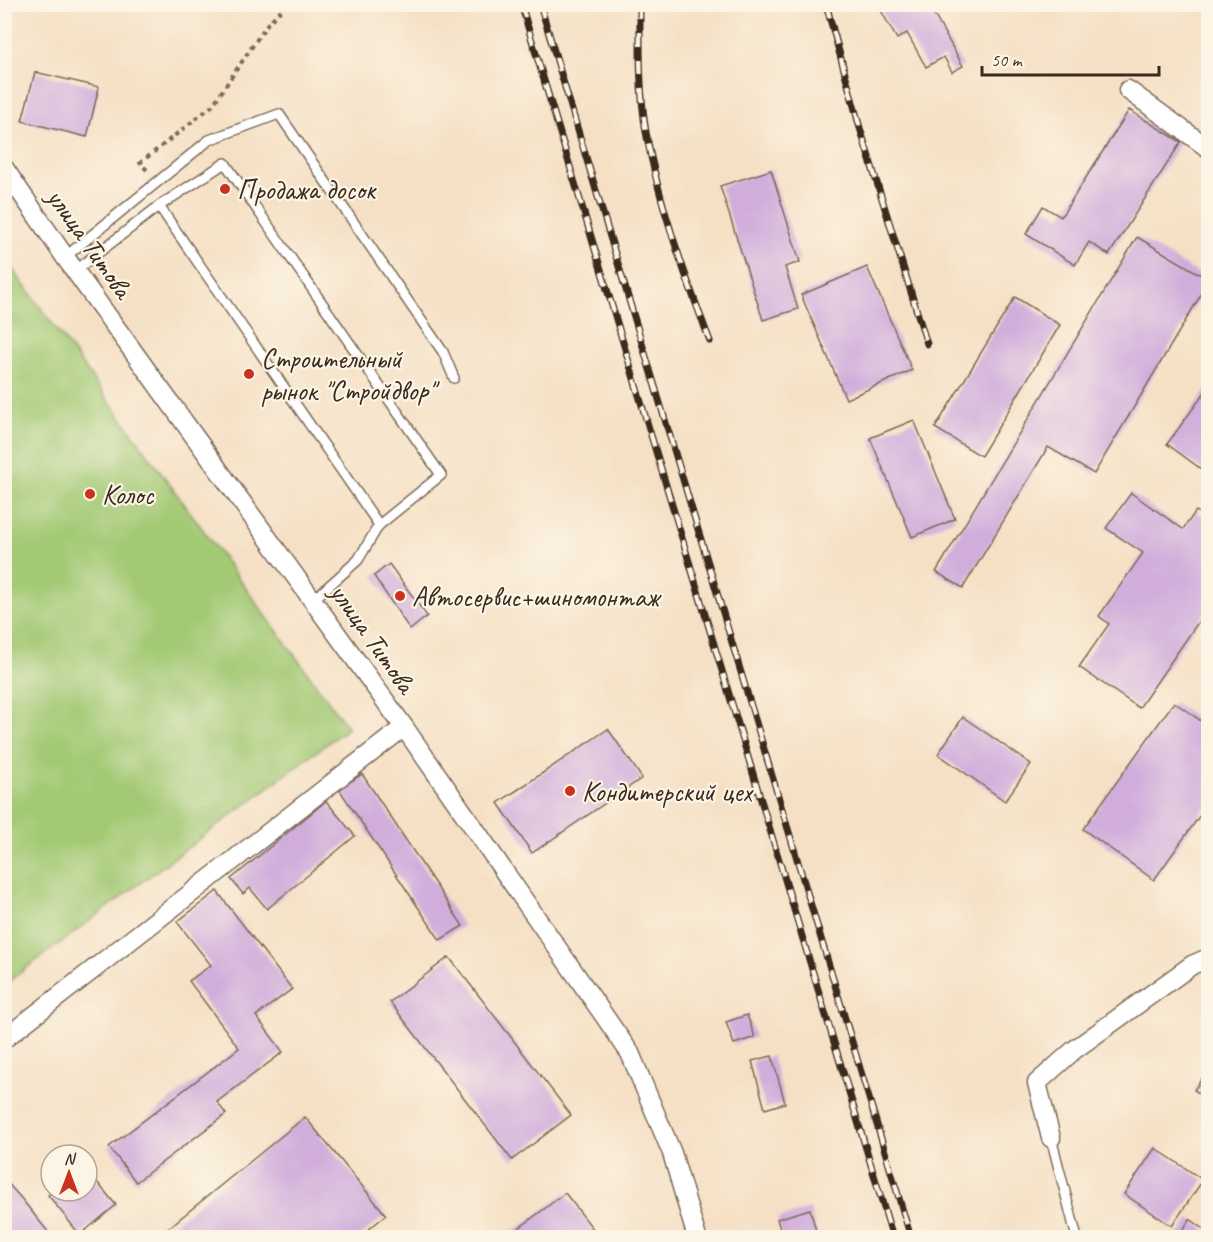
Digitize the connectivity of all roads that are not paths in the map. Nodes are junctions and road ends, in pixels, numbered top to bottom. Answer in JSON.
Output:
{"nodes":[{"id":1,"x":1128,"y":90,"type":"dead end"},
{"id":2,"x":1209,"y":148,"type":"edge"},
{"id":3,"x":4,"y":168,"type":"edge"},
{"id":4,"x":159,"y":206,"type":"junction"},
{"id":5,"x":70,"y":264,"type":"junction"},
{"id":6,"x":454,"y":378,"type":"dead end"},
{"id":7,"x":379,"y":525,"type":"junction"},
{"id":8,"x":313,"y":600,"type":"junction"},
{"id":9,"x":404,"y":727,"type":"junction"},
{"id":10,"x":1209,"y":958,"type":"edge"},
{"id":11,"x":4,"y":1039,"type":"edge"},
{"id":12,"x":1051,"y":1138,"type":"joint"},
{"id":13,"x":697,"y":1238,"type":"edge"},
{"id":14,"x":1077,"y":1238,"type":"edge"}],
"edges":[{"from":1,"to":2,"type":"street"},
{"from":3,"to":5,"type":"street","name":"улица Титова"},
{"from":4,"to":5,"type":"lane"},
{"from":4,"to":7,"type":"lane"},
{"from":4,"to":7,"type":"lane"},
{"from":5,"to":6,"type":"lane"},
{"from":5,"to":8,"type":"street","name":"улица Титова"},
{"from":7,"to":8,"type":"lane"},
{"from":8,"to":9,"type":"street","name":"улица Титова"},
{"from":9,"to":11,"type":"street","name":"улица Титова"},
{"from":9,"to":13,"type":"street"},
{"from":10,"to":12,"type":"street"},
{"from":12,"to":14,"type":"lane"}]}
